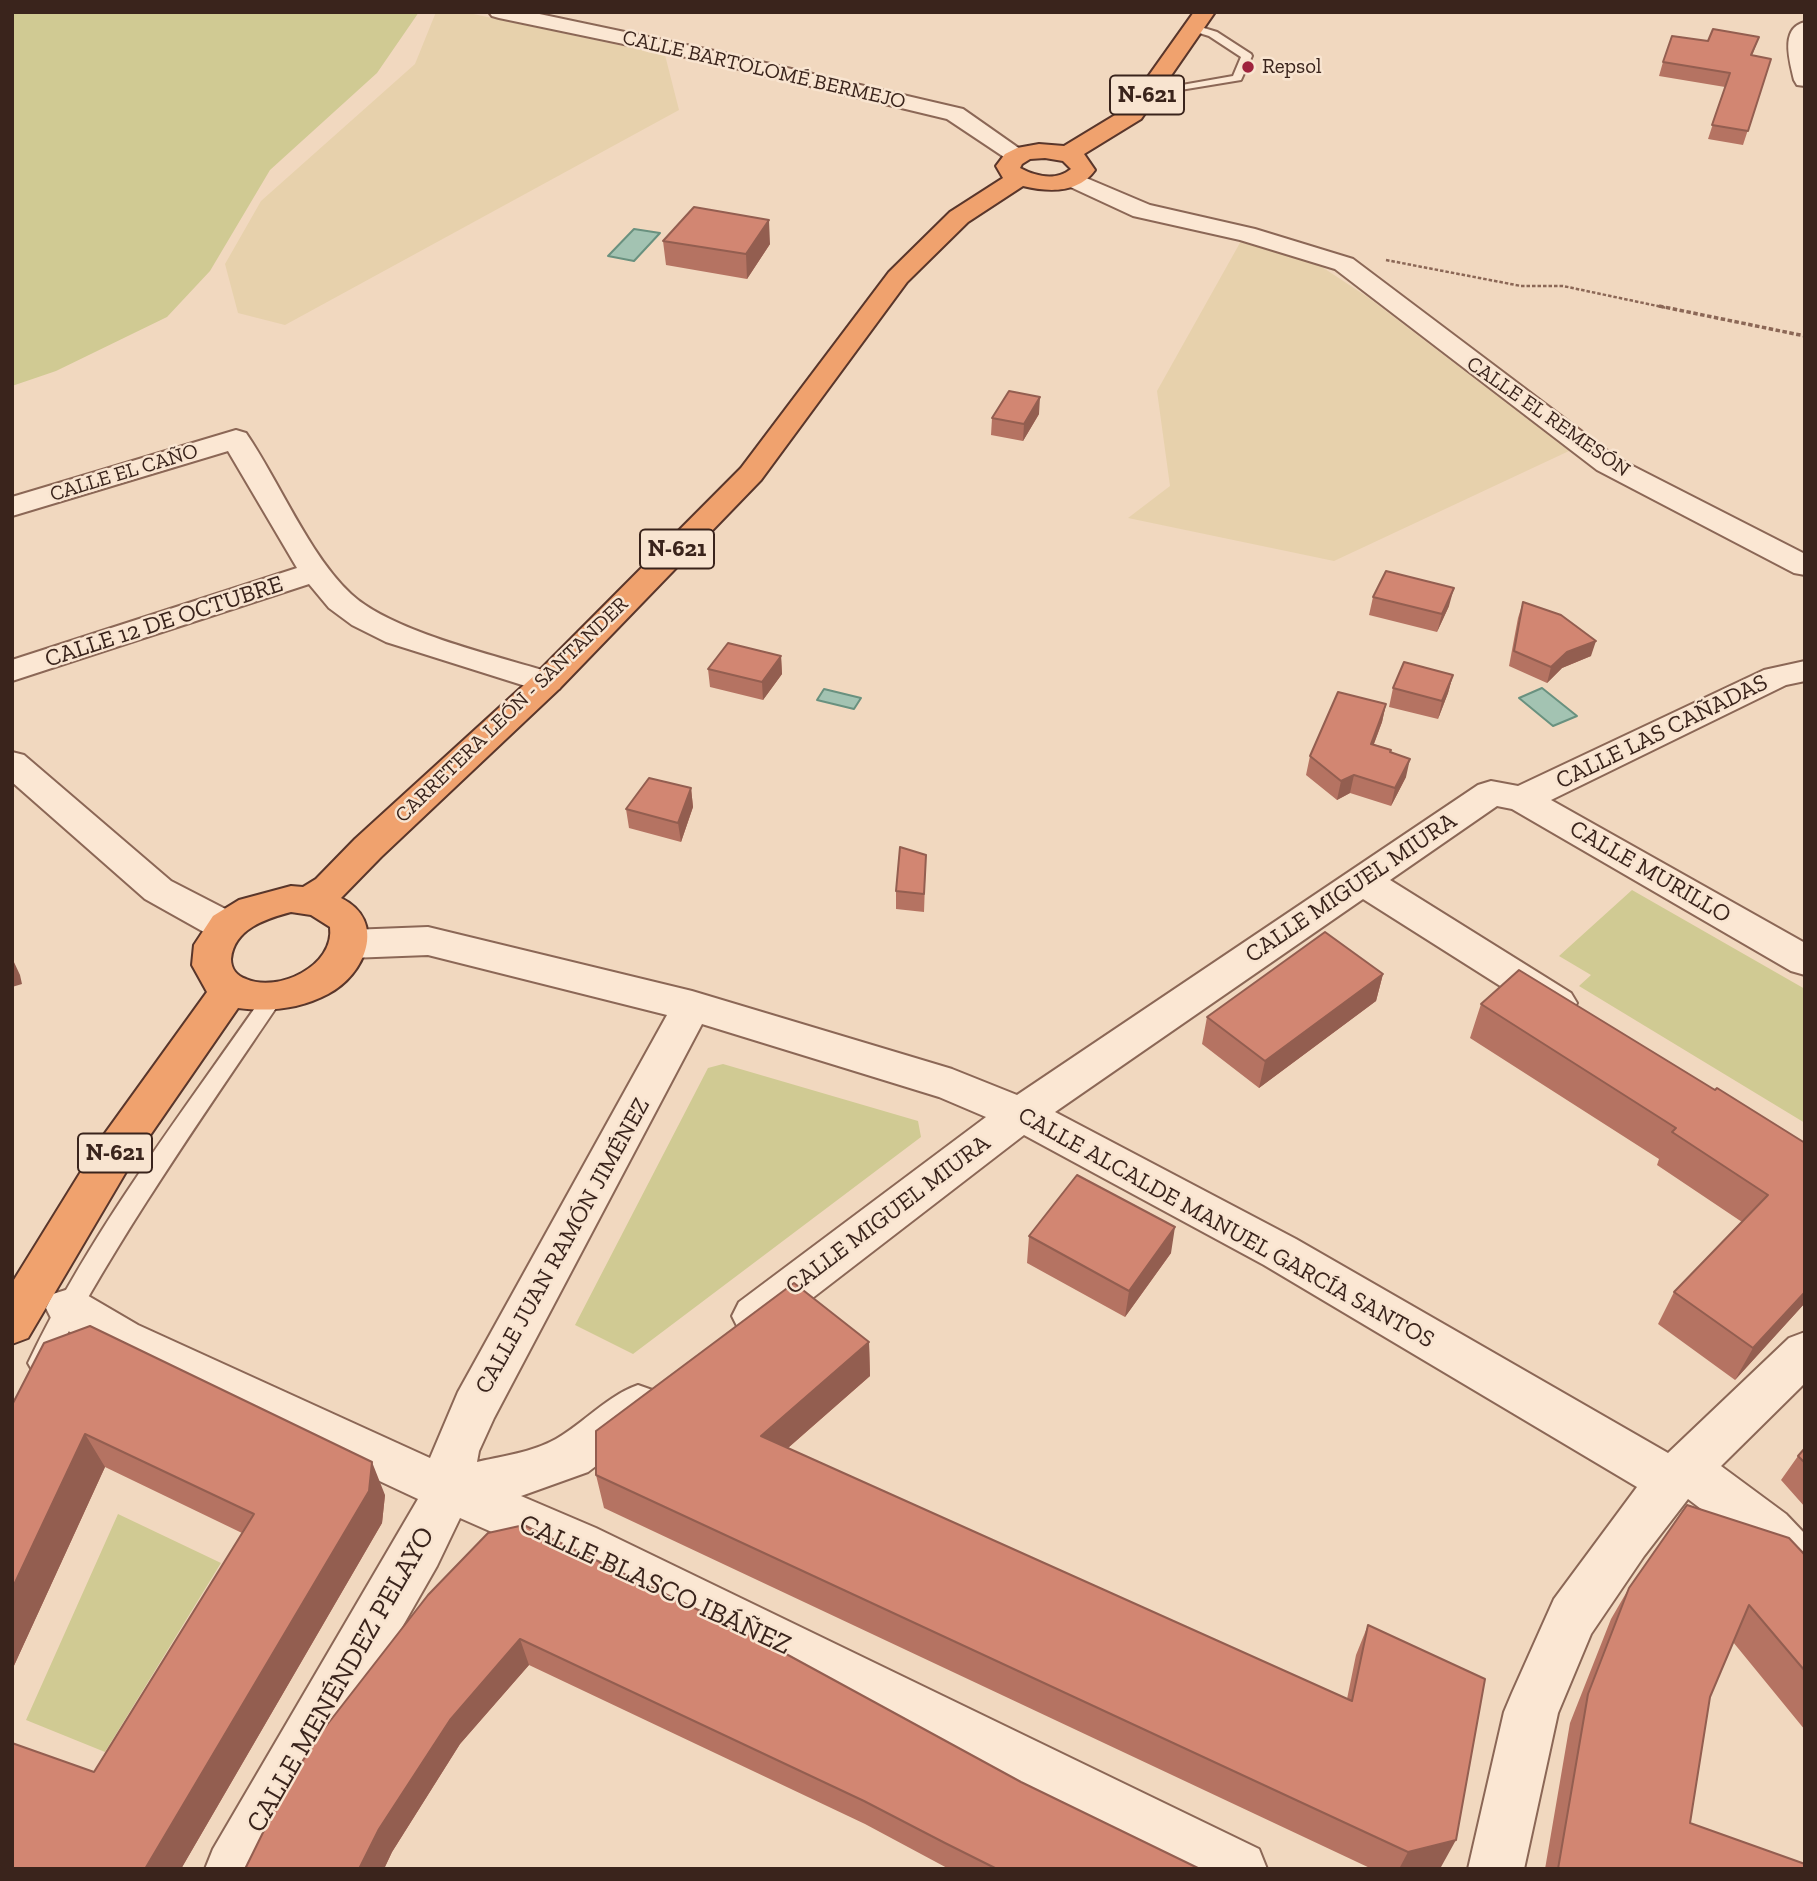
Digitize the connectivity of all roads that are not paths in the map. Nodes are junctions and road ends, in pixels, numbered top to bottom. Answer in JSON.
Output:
{"nodes":[{"id":1,"x":499,"y":12,"type":"edge"},
{"id":2,"x":1200,"y":20,"type":"edge"},
{"id":3,"x":1805,"y":28,"type":"edge"},
{"id":4,"x":1805,"y":80,"type":"edge"},
{"id":5,"x":1148,"y":94,"type":"junction"},
{"id":6,"x":1068,"y":154,"type":"junction"},
{"id":7,"x":1018,"y":167,"type":"junction"},
{"id":8,"x":1072,"y":179,"type":"junction"},
{"id":9,"x":12,"y":507,"type":"edge"},
{"id":10,"x":1805,"y":566,"type":"edge"},
{"id":11,"x":315,"y":572,"type":"junction"},
{"id":12,"x":12,"y":671,"type":"edge"},
{"id":13,"x":1805,"y":671,"type":"edge"},
{"id":14,"x":547,"y":682,"type":"junction"},
{"id":15,"x":12,"y":763,"type":"edge"},
{"id":16,"x":1506,"y":796,"type":"junction"},
{"id":17,"x":1361,"y":880,"type":"junction"},
{"id":18,"x":310,"y":900,"type":"junction"},
{"id":19,"x":225,"y":926,"type":"junction"},
{"id":20,"x":349,"y":944,"type":"junction"},
{"id":21,"x":1805,"y":961,"type":"edge"},
{"id":22,"x":230,"y":990,"type":"junction"},
{"id":23,"x":273,"y":998,"type":"junction"},
{"id":24,"x":692,"y":1006,"type":"junction"},
{"id":25,"x":1582,"y":1018,"type":"edge"},
{"id":26,"x":1021,"y":1114,"type":"junction"},
{"id":27,"x":69,"y":1308,"type":"junction"},
{"id":28,"x":12,"y":1324,"type":"edge"},
{"id":29,"x":724,"y":1340,"type":"edge"},
{"id":30,"x":1805,"y":1352,"type":"edge"},
{"id":31,"x":31,"y":1380,"type":"edge"},
{"id":32,"x":669,"y":1382,"type":"edge"},
{"id":33,"x":1679,"y":1474,"type":"junction"},
{"id":34,"x":449,"y":1491,"type":"junction"},
{"id":35,"x":1805,"y":1571,"type":"edge"},
{"id":36,"x":233,"y":1869,"type":"edge"},
{"id":37,"x":1239,"y":1869,"type":"edge"},
{"id":38,"x":1496,"y":1869,"type":"edge"}],
"edges":[{"from":1,"to":7,"type":"street","name":"CALLE BARTOLOMÉ BERMEJO"},
{"from":2,"to":5,"type":"highway","number":"N-621"},
{"from":2,"to":5,"type":"lane"},
{"from":3,"to":4,"type":"street"},
{"from":5,"to":6,"type":"highway","number":"N-621"},
{"from":6,"to":7,"type":"highway","number":"N-621"},
{"from":6,"to":8,"type":"highway"},
{"from":7,"to":8,"type":"highway"},
{"from":7,"to":14,"type":"highway","name":"CARRETERA LEÓN - SANTANDER","number":"N-621"},
{"from":8,"to":10,"type":"street","name":"CALLE EL REMESÓN"},
{"from":9,"to":11,"type":"street","name":"CALLE EL CAÑO"},
{"from":11,"to":12,"type":"street","name":"CALLE 12 DE OCTUBRE"},
{"from":11,"to":14,"type":"street"},
{"from":13,"to":16,"type":"street","name":"CALLE LAS CAÑADAS"},
{"from":14,"to":18,"type":"highway","name":"CARRETERA LEÓN - SANTANDER","number":"N-621"},
{"from":15,"to":19,"type":"street"},
{"from":16,"to":17,"type":"street","name":"CALLE MIGUEL MIURA"},
{"from":16,"to":21,"type":"street","name":"CALLE MURILLO"},
{"from":17,"to":25,"type":"street"},
{"from":17,"to":26,"type":"street","name":"CALLE MIGUEL MIURA"},
{"from":18,"to":19,"type":"highway"},
{"from":18,"to":20,"type":"highway"},
{"from":19,"to":22,"type":"highway"},
{"from":20,"to":23,"type":"highway"},
{"from":20,"to":24,"type":"street","name":"CALLE ALCALDE MANUEL GARCÍA SANTOS"},
{"from":22,"to":23,"type":"highway"},
{"from":22,"to":28,"type":"highway","number":"N-621"},
{"from":23,"to":27,"type":"lane"},
{"from":24,"to":26,"type":"street","name":"CALLE ALCALDE MANUEL GARCÍA SANTOS"},
{"from":24,"to":34,"type":"street","name":"CALLE JUAN RAMÓN JIMÉNEZ"},
{"from":26,"to":29,"type":"street","name":"CALLE MIGUEL MIURA"},
{"from":26,"to":33,"type":"street","name":"CALLE ALCALDE MANUEL GARCÍA SANTOS"},
{"from":27,"to":31,"type":"lane"},
{"from":27,"to":34,"type":"street","name":"CALLE BLASCO IBÁÑEZ"},
{"from":30,"to":33,"type":"street"},
{"from":32,"to":34,"type":"street"},
{"from":33,"to":35,"type":"street","name":"CALLE ALCALDE MANUEL GARCÍA SANTOS"},
{"from":33,"to":38,"type":"street"},
{"from":34,"to":36,"type":"street","name":"CALLE MENÉNDEZ PELAYO"},
{"from":34,"to":37,"type":"street","name":"CALLE BLASCO IBÁÑEZ"}]}
